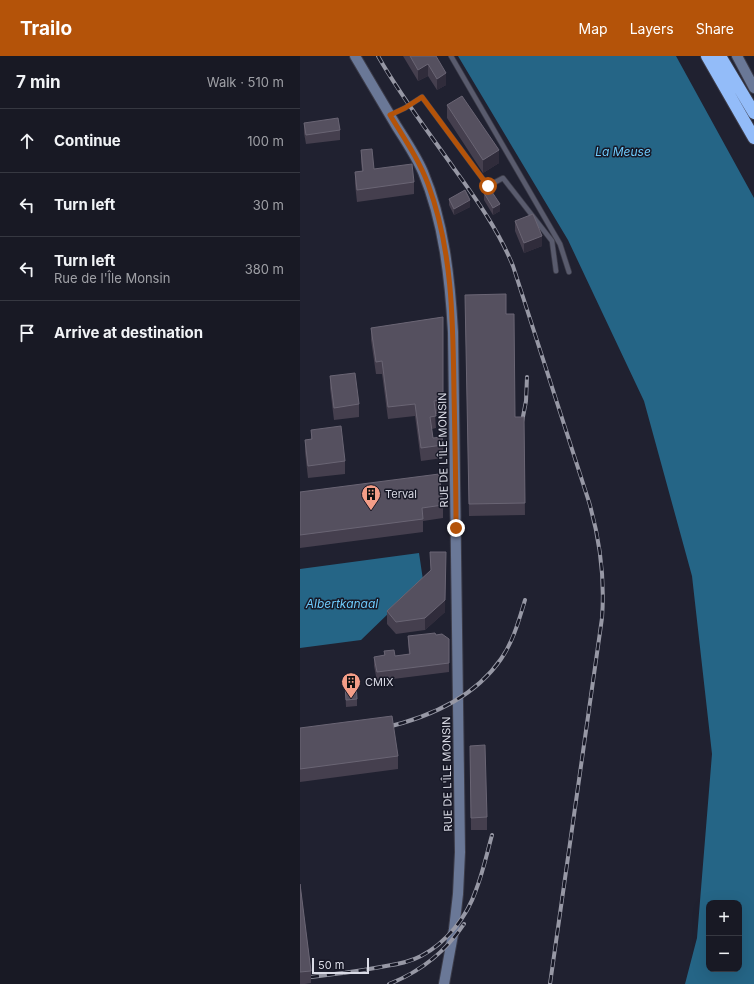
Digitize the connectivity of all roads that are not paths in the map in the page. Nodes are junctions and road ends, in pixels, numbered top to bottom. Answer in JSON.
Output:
{"nodes":[{"id":1,"x":355,"y":56,"type":"edge"},
{"id":2,"x":451,"y":56,"type":"edge"},
{"id":3,"x":707,"y":56,"type":"edge"},
{"id":4,"x":720,"y":56,"type":"edge"},
{"id":5,"x":737,"y":56,"type":"edge"},
{"id":6,"x":754,"y":88,"type":"edge"},
{"id":7,"x":754,"y":113,"type":"edge"},
{"id":8,"x":390,"y":115,"type":"junction"},
{"id":9,"x":754,"y":138,"type":"edge"},
{"id":10,"x":556,"y":272,"type":"dead end"},
{"id":11,"x":569,"y":272,"type":"dead end"},
{"id":12,"x":444,"y":984,"type":"edge"}],
"edges":[{"from":1,"to":8,"type":"street","name":"RUE DE L'ÎLE MONSIN"},
{"from":2,"to":11,"type":"lane"},
{"from":3,"to":9,"type":"highway"},
{"from":4,"to":7,"type":"highway"},
{"from":5,"to":6,"type":"street"},
{"from":8,"to":10,"type":"lane"},
{"from":8,"to":12,"type":"street","name":"RUE DE L'ÎLE MONSIN"}]}
